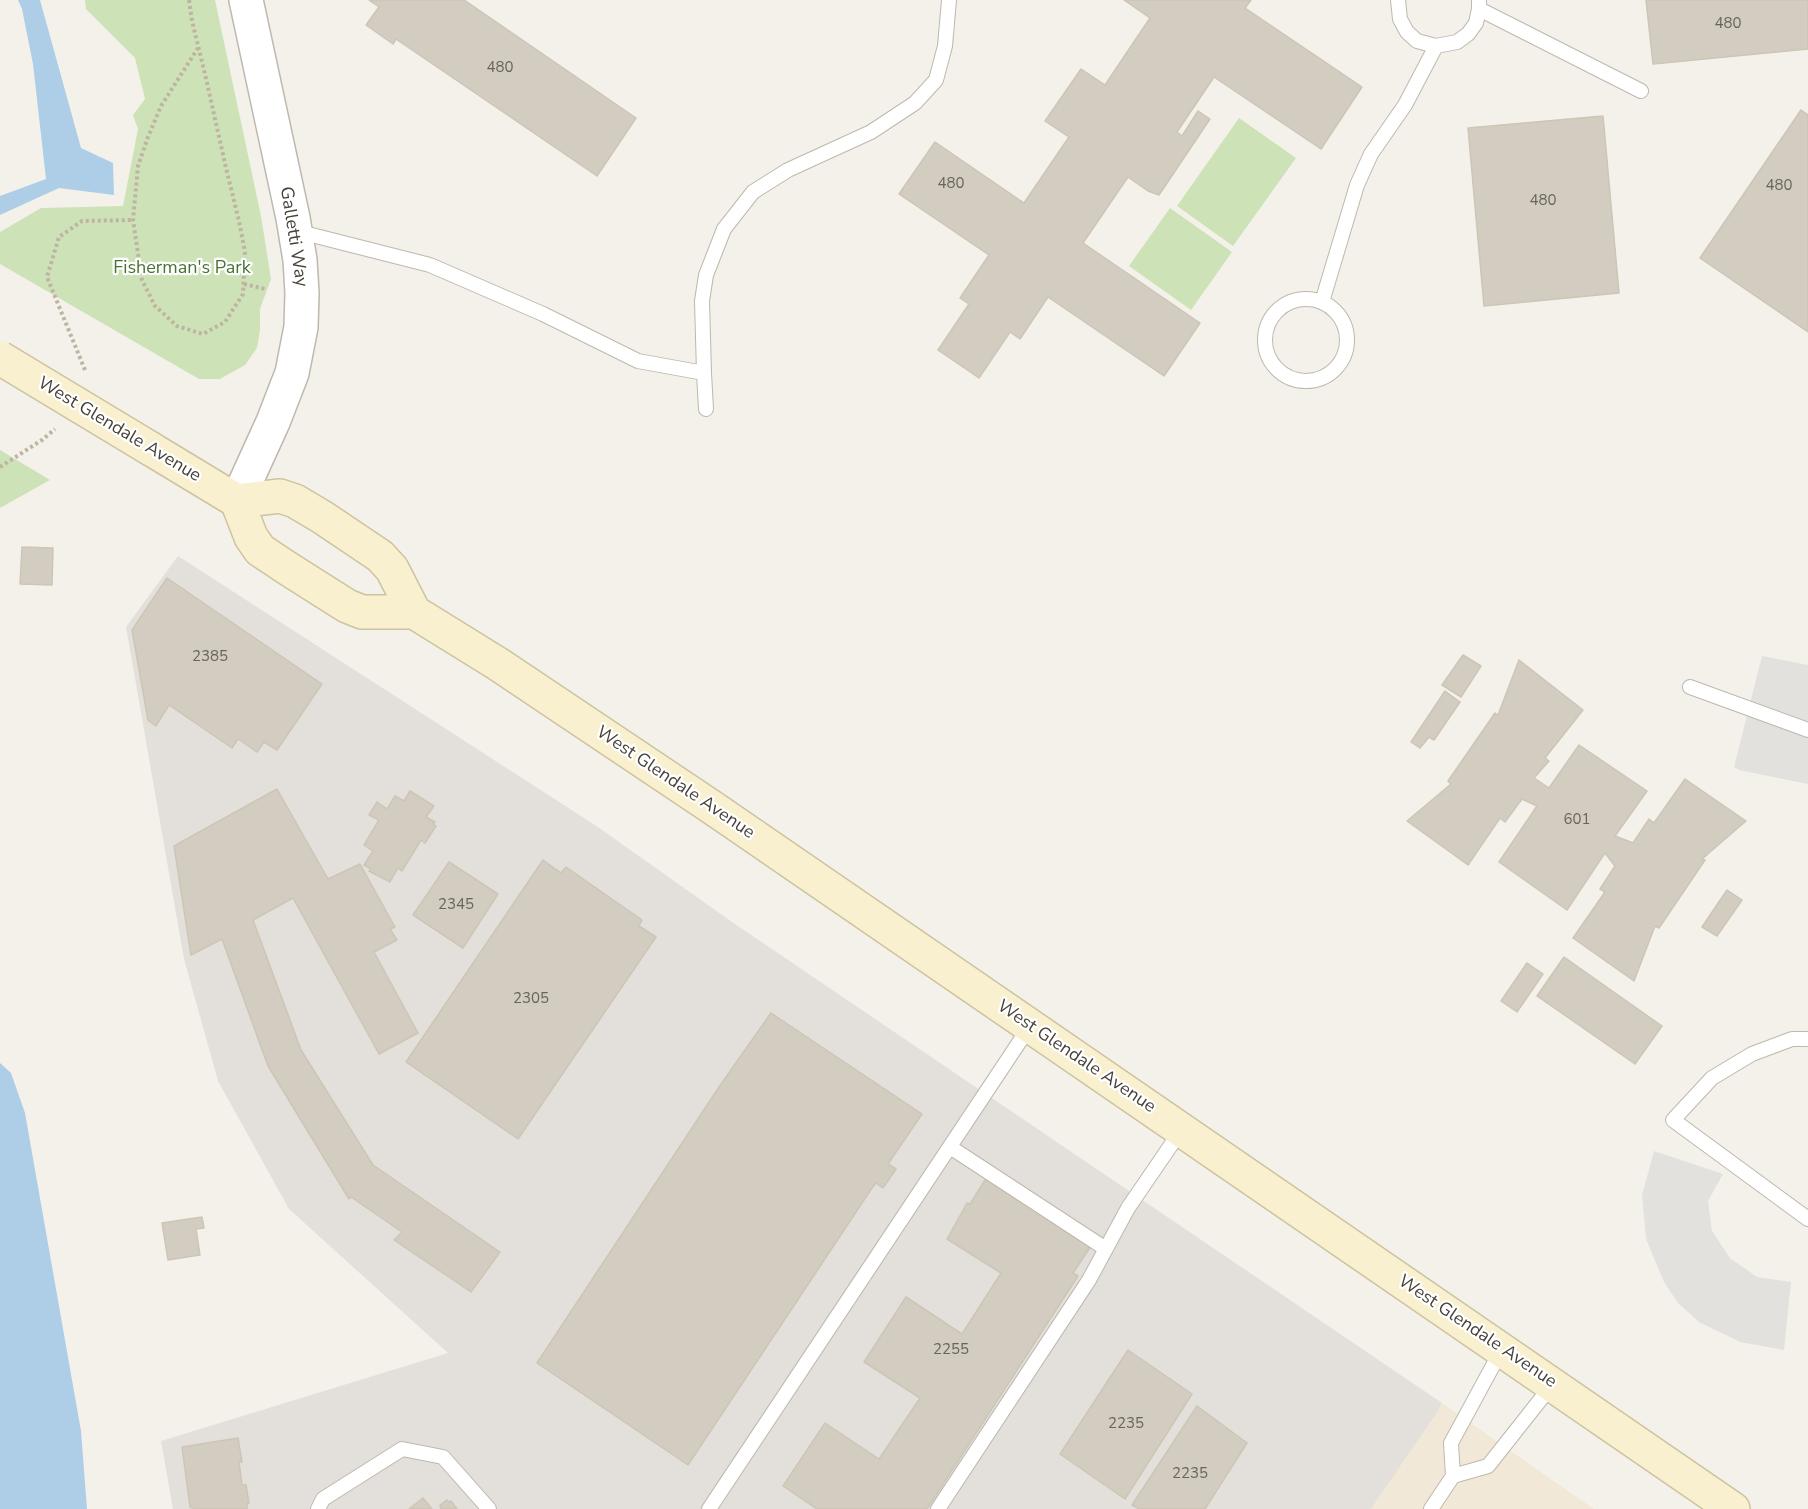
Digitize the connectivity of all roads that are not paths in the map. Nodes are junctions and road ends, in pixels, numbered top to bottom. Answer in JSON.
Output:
{"nodes":[{"id":1,"x":246,"y":0,"type":"edge"},
{"id":2,"x":949,"y":0,"type":"edge"},
{"id":3,"x":1398,"y":0,"type":"edge"},
{"id":4,"x":1479,"y":4,"type":"edge"},
{"id":5,"x":1436,"y":46,"type":"junction"},
{"id":6,"x":1641,"y":91,"type":"dead end"},
{"id":7,"x":296,"y":231,"type":"junction"},
{"id":8,"x":1322,"y":302,"type":"junction"},
{"id":9,"x":0,"y":358,"type":"edge"},
{"id":10,"x":704,"y":374,"type":"junction"},
{"id":11,"x":706,"y":409,"type":"dead end"},
{"id":12,"x":237,"y":501,"type":"junction"},
{"id":13,"x":414,"y":612,"type":"junction"},
{"id":14,"x":1690,"y":687,"type":"dead end"},
{"id":15,"x":1808,"y":730,"type":"edge"},
{"id":16,"x":1031,"y":1026,"type":"junction"},
{"id":17,"x":1808,"y":1039,"type":"edge"},
{"id":18,"x":1182,"y":1129,"type":"junction"},
{"id":19,"x":950,"y":1147,"type":"junction"},
{"id":20,"x":1808,"y":1220,"type":"edge"},
{"id":21,"x":1106,"y":1249,"type":"junction"},
{"id":22,"x":1502,"y":1349,"type":"junction"},
{"id":23,"x":1553,"y":1384,"type":"junction"},
{"id":24,"x":1453,"y":1476,"type":"junction"},
{"id":25,"x":318,"y":1509,"type":"edge"},
{"id":26,"x":489,"y":1509,"type":"edge"},
{"id":27,"x":709,"y":1509,"type":"edge"},
{"id":28,"x":938,"y":1509,"type":"edge"},
{"id":29,"x":1431,"y":1509,"type":"edge"},
{"id":30,"x":1733,"y":1509,"type":"edge"}],
"edges":[{"from":1,"to":7,"type":"street","name":"Galletti Way"},
{"from":2,"to":10,"type":"lane"},
{"from":3,"to":5,"type":"lane"},
{"from":4,"to":5,"type":"lane"},
{"from":4,"to":6,"type":"lane"},
{"from":5,"to":8,"type":"lane"},
{"from":7,"to":10,"type":"lane"},
{"from":7,"to":12,"type":"street","name":"Galletti Way"},
{"from":8,"to":8,"type":"lane"},
{"from":9,"to":12,"type":"main road","name":"West Glendale Avenue","bridge":true},
{"from":10,"to":11,"type":"lane"},
{"from":12,"to":13,"type":"main road"},
{"from":12,"to":13,"type":"main road"},
{"from":13,"to":16,"type":"main road","name":"West Glendale Avenue"},
{"from":14,"to":15,"type":"lane"},
{"from":16,"to":18,"type":"main road","name":"West Glendale Avenue"},
{"from":16,"to":19,"type":"lane"},
{"from":17,"to":20,"type":"lane"},
{"from":18,"to":21,"type":"lane"},
{"from":18,"to":22,"type":"main road","name":"West Glendale Avenue"},
{"from":19,"to":21,"type":"lane"},
{"from":19,"to":27,"type":"lane"},
{"from":21,"to":28,"type":"lane"},
{"from":22,"to":23,"type":"main road","name":"West Glendale Avenue"},
{"from":22,"to":24,"type":"lane"},
{"from":23,"to":24,"type":"lane"},
{"from":23,"to":30,"type":"main road","name":"West Glendale Avenue"},
{"from":24,"to":29,"type":"lane"},
{"from":25,"to":26,"type":"lane"}]}
